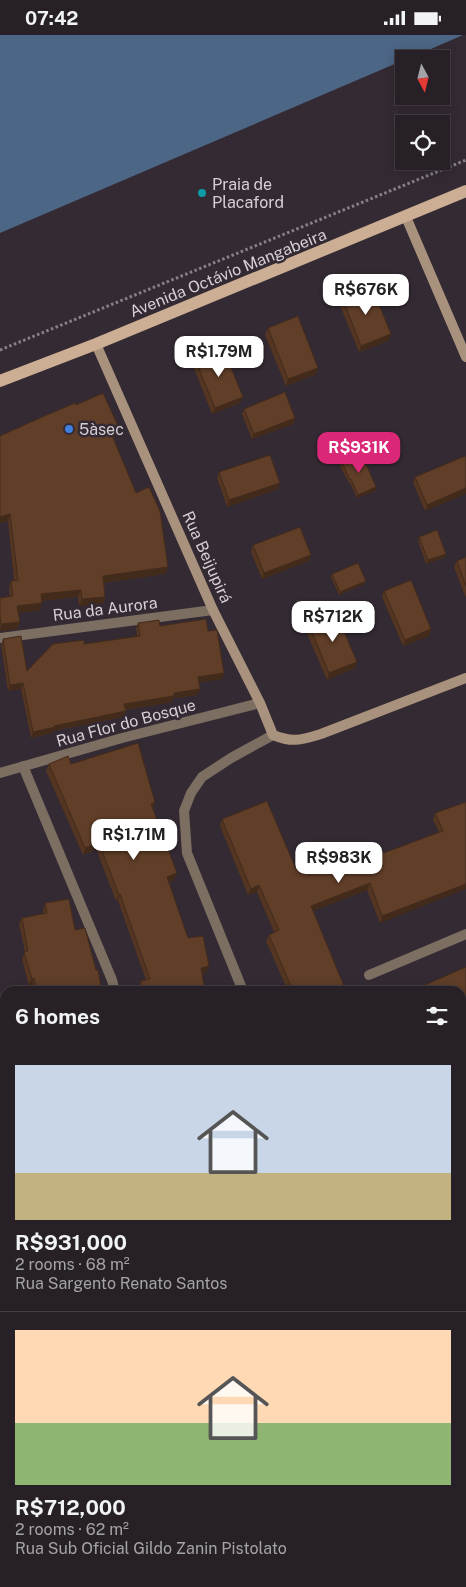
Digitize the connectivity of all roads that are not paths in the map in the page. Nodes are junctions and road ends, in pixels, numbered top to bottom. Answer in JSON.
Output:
{"nodes":[{"id":1,"x":466,"y":191,"type":"edge"},
{"id":2,"x":406,"y":217,"type":"junction"},
{"id":3,"x":96,"y":345,"type":"junction"},
{"id":4,"x":466,"y":357,"type":"edge"},
{"id":5,"x":0,"y":381,"type":"edge"},
{"id":6,"x":213,"y":610,"type":"junction"},
{"id":7,"x":0,"y":638,"type":"edge"},
{"id":8,"x":466,"y":678,"type":"edge"},
{"id":9,"x":260,"y":703,"type":"junction"},
{"id":10,"x":273,"y":735,"type":"junction"},
{"id":11,"x":23,"y":766,"type":"junction"},
{"id":12,"x":0,"y":773,"type":"edge"},
{"id":13,"x":466,"y":934,"type":"edge"},
{"id":14,"x":369,"y":975,"type":"dead end"},
{"id":15,"x":114,"y":986,"type":"edge"},
{"id":16,"x":241,"y":986,"type":"edge"}],
"edges":[{"from":1,"to":2,"type":"main road","name":"Avenida Octávio Mangabeira"},
{"from":2,"to":3,"type":"main road","name":"Avenida Octávio Mangabeira"},
{"from":2,"to":4,"type":"main road"},
{"from":3,"to":5,"type":"main road","name":"Avenida Octávio Mangabeira"},
{"from":3,"to":6,"type":"main road","name":"Rua Beijupirá"},
{"from":6,"to":7,"type":"street","name":"Rua da Aurora"},
{"from":6,"to":9,"type":"main road","name":"Rua Beijupirá"},
{"from":8,"to":10,"type":"main road"},
{"from":9,"to":10,"type":"main road","name":"Rua Beijupirá"},
{"from":9,"to":11,"type":"street","name":"Rua Flor do Bosque"},
{"from":10,"to":16,"type":"street"},
{"from":11,"to":12,"type":"street","name":"Rua Flor do Bosque"},
{"from":11,"to":15,"type":"street"},
{"from":13,"to":14,"type":"street"}]}
